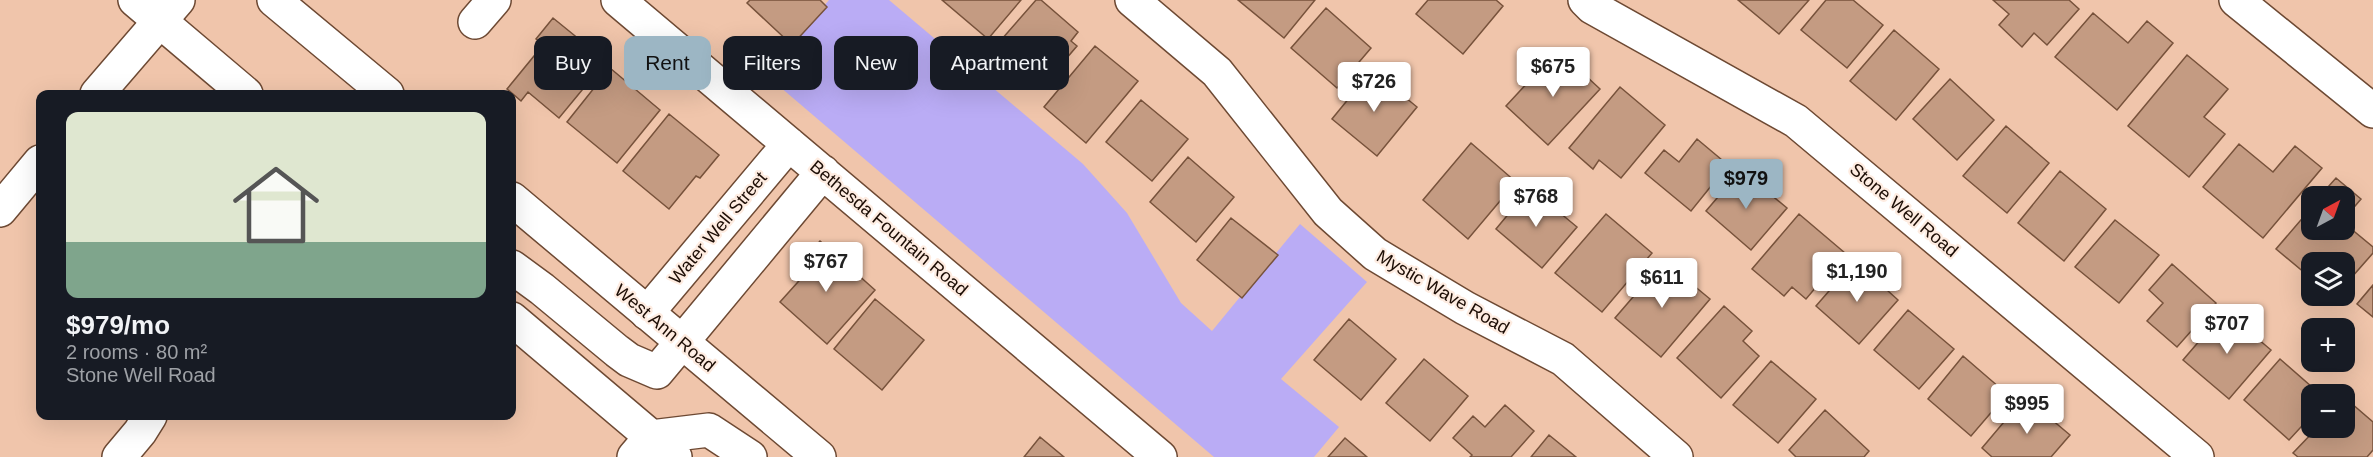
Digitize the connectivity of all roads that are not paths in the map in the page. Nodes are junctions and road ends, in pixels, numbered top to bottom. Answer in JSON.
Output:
{"nodes":[{"id":1,"x":135,"y":0,"type":"edge"},
{"id":2,"x":274,"y":0,"type":"edge"},
{"id":3,"x":618,"y":0,"type":"edge"},
{"id":4,"x":1132,"y":0,"type":"edge"},
{"id":5,"x":1585,"y":0,"type":"edge"},
{"id":6,"x":2236,"y":0,"type":"edge"},
{"id":7,"x":169,"y":10,"type":"edge"},
{"id":8,"x":100,"y":90,"type":"edge"},
{"id":9,"x":242,"y":90,"type":"edge"},
{"id":10,"x":382,"y":90,"type":"edge"},
{"id":11,"x":2373,"y":111,"type":"edge"},
{"id":12,"x":789,"y":144,"type":"junction"},
{"id":13,"x":36,"y":166,"type":"edge"},
{"id":14,"x":823,"y":172,"type":"junction"},
{"id":15,"x":516,"y":202,"type":"edge"},
{"id":16,"x":2,"y":204,"type":"edge"},
{"id":17,"x":731,"y":213,"type":"junction"},
{"id":18,"x":765,"y":243,"type":"junction"},
{"id":19,"x":516,"y":270,"type":"edge"},
{"id":20,"x":647,"y":313,"type":"junction"},
{"id":21,"x":516,"y":323,"type":"edge"},
{"id":22,"x":682,"y":342,"type":"junction"},
{"id":23,"x":148,"y":420,"type":"edge"},
{"id":24,"x":654,"y":450,"type":"edge"},
{"id":25,"x":118,"y":457,"type":"edge"},
{"id":26,"x":750,"y":457,"type":"edge"},
{"id":27,"x":819,"y":457,"type":"edge"},
{"id":28,"x":1160,"y":457,"type":"edge"},
{"id":29,"x":1676,"y":457,"type":"edge"},
{"id":30,"x":2197,"y":457,"type":"edge"}],
"edges":[{"from":1,"to":7,"type":"street"},
{"from":2,"to":10,"type":"street"},
{"from":3,"to":12,"type":"street","name":"Bethesda Fountain Road"},
{"from":4,"to":29,"type":"street","name":"Mystic Wave Road"},
{"from":5,"to":30,"type":"street","name":"Stone Well Road"},
{"from":6,"to":11,"type":"street"},
{"from":7,"to":8,"type":"street"},
{"from":7,"to":9,"type":"street"},
{"from":12,"to":14,"type":"street","name":"Bethesda Fountain Road"},
{"from":12,"to":17,"type":"street","name":"Water Well Street"},
{"from":13,"to":16,"type":"street"},
{"from":14,"to":18,"type":"street"},
{"from":14,"to":28,"type":"street","name":"Bethesda Fountain Road"},
{"from":15,"to":20,"type":"street","name":"West Ann Road"},
{"from":17,"to":18,"type":"street"},
{"from":17,"to":20,"type":"street","name":"Water Well Street"},
{"from":18,"to":22,"type":"street"},
{"from":19,"to":22,"type":"street"},
{"from":20,"to":22,"type":"street","name":"West Ann Road"},
{"from":21,"to":24,"type":"street"},
{"from":22,"to":27,"type":"street","name":"West Ann Road"},
{"from":23,"to":25,"type":"street"},
{"from":24,"to":26,"type":"street"}]}
